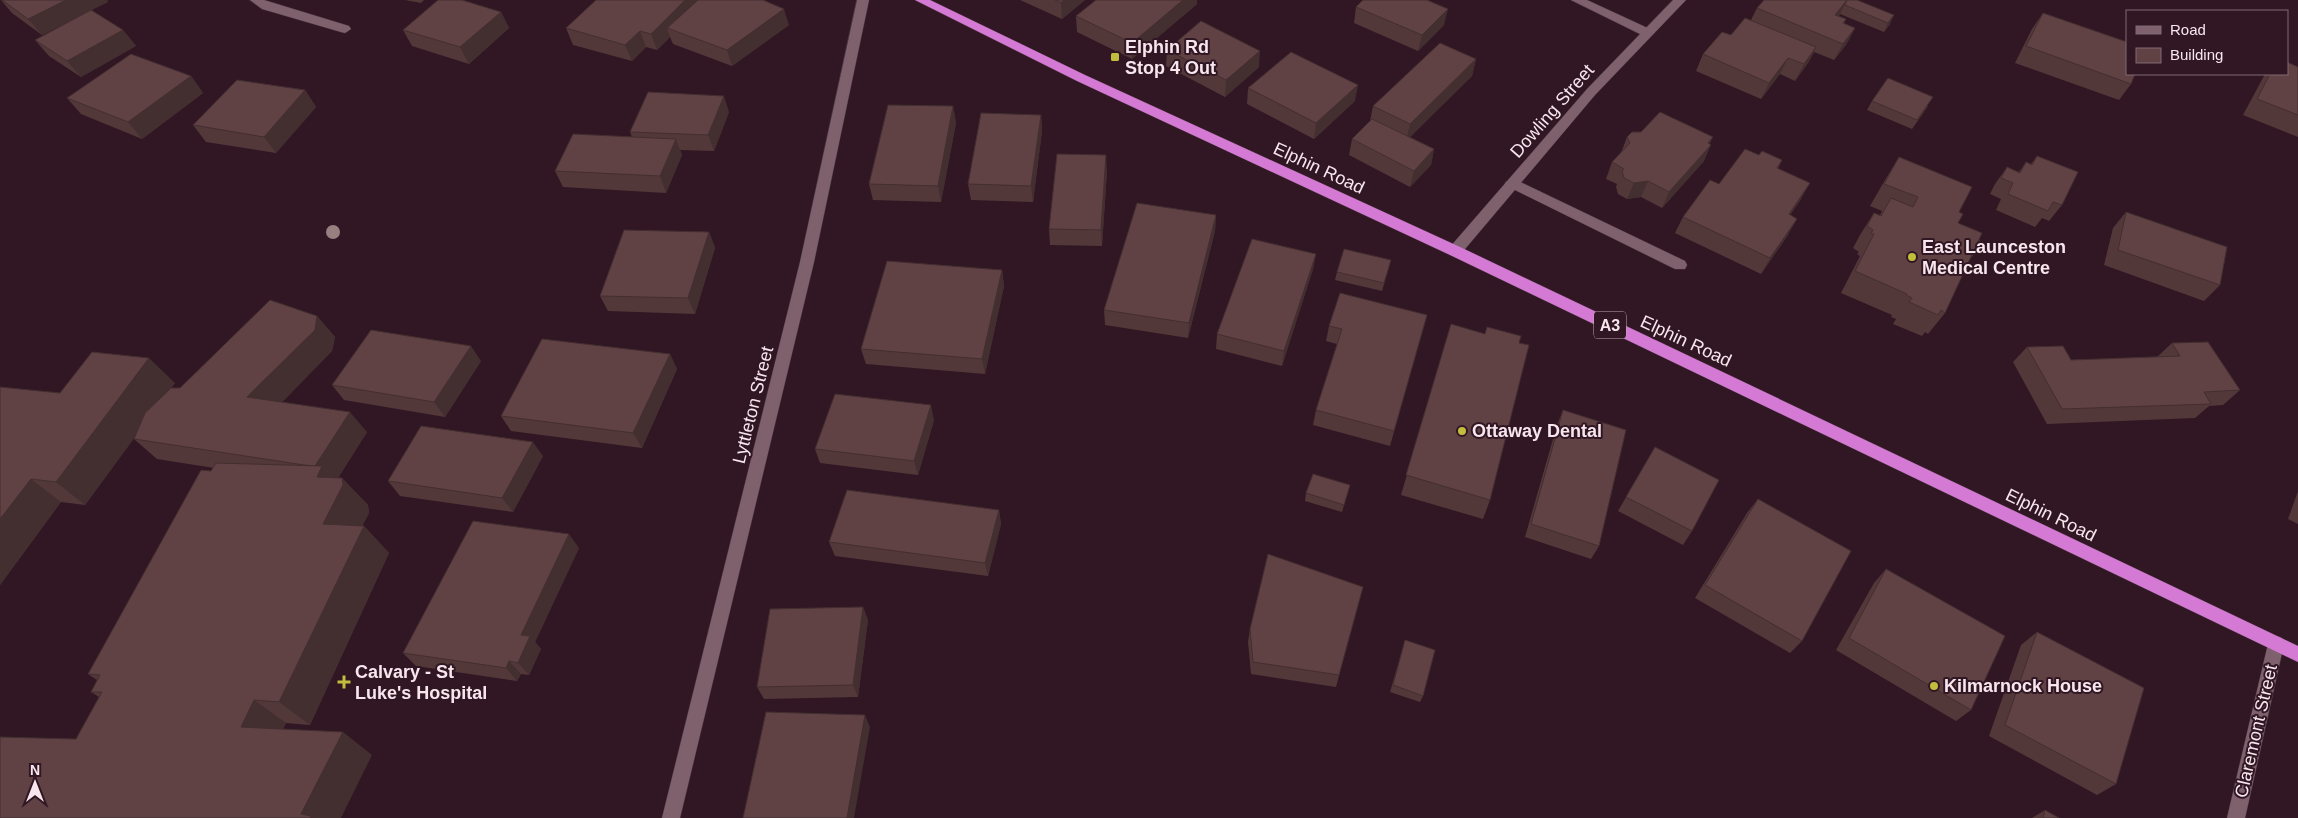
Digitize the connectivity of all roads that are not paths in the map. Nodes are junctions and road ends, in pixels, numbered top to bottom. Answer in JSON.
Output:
{"nodes":[{"id":1,"x":256,"y":0,"type":"edge"},
{"id":2,"x":863,"y":0,"type":"edge"},
{"id":3,"x":920,"y":0,"type":"edge"},
{"id":4,"x":1577,"y":0,"type":"edge"},
{"id":5,"x":1680,"y":0,"type":"edge"},
{"id":6,"x":346,"y":29,"type":"dead end"},
{"id":7,"x":1648,"y":33,"type":"junction"},
{"id":8,"x":1512,"y":183,"type":"junction"},
{"id":9,"x":1455,"y":251,"type":"junction"},
{"id":10,"x":1680,"y":265,"type":"dead end"},
{"id":11,"x":2276,"y":644,"type":"junction"},
{"id":12,"x":2298,"y":654,"type":"edge"},
{"id":13,"x":672,"y":818,"type":"edge"},
{"id":14,"x":2236,"y":818,"type":"edge"}],
"edges":[{"from":1,"to":6,"type":"street"},
{"from":2,"to":13,"type":"street","name":"Lyttleton Street"},
{"from":3,"to":9,"type":"highway","name":"Elphin Road","number":"A3"},
{"from":4,"to":7,"type":"street"},
{"from":5,"to":7,"type":"street","name":"Dowling Street"},
{"from":7,"to":8,"type":"street","name":"Dowling Street"},
{"from":8,"to":9,"type":"street","name":"Dowling Street"},
{"from":8,"to":10,"type":"street"},
{"from":9,"to":11,"type":"highway","name":"Elphin Road","number":"A3"},
{"from":11,"to":12,"type":"highway","name":"Elphin Road","number":"A3"},
{"from":11,"to":14,"type":"street","name":"Claremont Street"}]}
